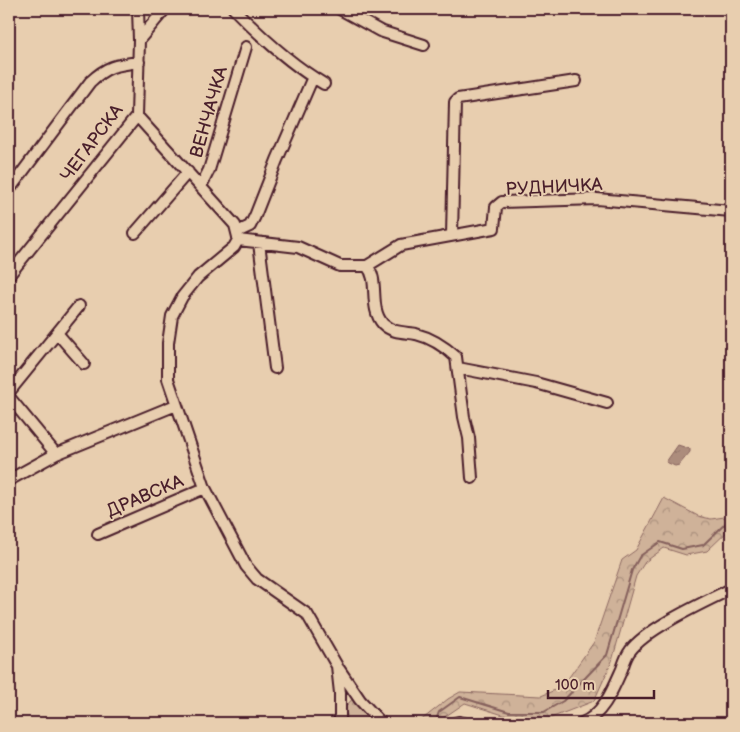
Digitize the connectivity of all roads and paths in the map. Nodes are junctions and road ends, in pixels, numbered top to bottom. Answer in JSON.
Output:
{"nodes":[{"id":1,"x":138,"y":9,"type":"edge"},
{"id":2,"x":165,"y":9,"type":"edge"},
{"id":3,"x":234,"y":9,"type":"edge"},
{"id":4,"x":340,"y":9,"type":"edge"},
{"id":5,"x":139,"y":40,"type":"junction"},
{"id":6,"x":424,"y":45,"type":"dead end"},
{"id":7,"x":246,"y":47,"type":"dead end"},
{"id":8,"x":139,"y":62,"type":"junction"},
{"id":9,"x":313,"y":77,"type":"junction"},
{"id":10,"x":576,"y":81,"type":"dead end"},
{"id":11,"x":324,"y":84,"type":"dead end"},
{"id":12,"x":137,"y":116,"type":"junction"},
{"id":13,"x":188,"y":172,"type":"junction"},
{"id":14,"x":201,"y":186,"type":"junction"},
{"id":15,"x":9,"y":190,"type":"edge"},
{"id":16,"x":731,"y":211,"type":"edge"},
{"id":17,"x":134,"y":233,"type":"dead end"},
{"id":18,"x":452,"y":235,"type":"junction"},
{"id":19,"x":238,"y":236,"type":"junction"},
{"id":20,"x":259,"y":243,"type":"junction"},
{"id":21,"x":367,"y":266,"type":"junction"},
{"id":22,"x":9,"y":275,"type":"edge"},
{"id":23,"x":79,"y":306,"type":"dead end"},
{"id":24,"x":57,"y":334,"type":"junction"},
{"id":25,"x":84,"y":364,"type":"dead end"},
{"id":26,"x":275,"y":368,"type":"dead end"},
{"id":27,"x":458,"y":368,"type":"junction"},
{"id":28,"x":9,"y":392,"type":"edge"},
{"id":29,"x":9,"y":397,"type":"edge"},
{"id":30,"x":607,"y":402,"type":"dead end"},
{"id":31,"x":176,"y":405,"type":"junction"},
{"id":32,"x":56,"y":454,"type":"junction"},
{"id":33,"x":472,"y":478,"type":"dead end"},
{"id":34,"x":9,"y":480,"type":"edge"},
{"id":35,"x":205,"y":488,"type":"junction"},
{"id":36,"x":98,"y":534,"type":"dead end"},
{"id":37,"x":731,"y":589,"type":"edge"},
{"id":38,"x":337,"y":666,"type":"junction"},
{"id":39,"x":340,"y":723,"type":"edge"},
{"id":40,"x":380,"y":723,"type":"edge"},
{"id":41,"x":454,"y":723,"type":"edge"},
{"id":42,"x":464,"y":723,"type":"edge"},
{"id":43,"x":582,"y":723,"type":"edge"}],
"edges":[{"from":1,"to":5,"type":"street","name":"ЧЕГАРСКА"},
{"from":2,"to":5,"type":"street"},
{"from":3,"to":9,"type":"street"},
{"from":4,"to":6,"type":"street"},
{"from":5,"to":8,"type":"street","name":"ЧЕГАРСКА"},
{"from":7,"to":14,"type":"street","name":"ВЕНЧАЧКА"},
{"from":8,"to":12,"type":"street","name":"ЧЕГАРСКА"},
{"from":8,"to":15,"type":"street"},
{"from":9,"to":11,"type":"street"},
{"from":9,"to":19,"type":"street"},
{"from":10,"to":18,"type":"street"},
{"from":12,"to":13,"type":"street"},
{"from":12,"to":22,"type":"street","name":"ЧЕГАРСКА"},
{"from":13,"to":14,"type":"street"},
{"from":13,"to":17,"type":"street","name":"ВЕНЧАЧКА"},
{"from":14,"to":19,"type":"street"},
{"from":16,"to":18,"type":"street","name":"РУДНИЧКА"},
{"from":18,"to":21,"type":"street","name":"РУДНИЧКА"},
{"from":19,"to":20,"type":"street"},
{"from":19,"to":31,"type":"street"},
{"from":20,"to":21,"type":"street"},
{"from":20,"to":26,"type":"street"},
{"from":21,"to":27,"type":"street"},
{"from":23,"to":24,"type":"street"},
{"from":24,"to":25,"type":"street"},
{"from":24,"to":28,"type":"street"},
{"from":27,"to":30,"type":"street"},
{"from":27,"to":33,"type":"street"},
{"from":29,"to":32,"type":"street"},
{"from":31,"to":32,"type":"street"},
{"from":31,"to":35,"type":"street"},
{"from":32,"to":34,"type":"street"},
{"from":35,"to":36,"type":"street","name":"ДРАВСКА"},
{"from":35,"to":38,"type":"street"},
{"from":37,"to":43,"type":"street"},
{"from":38,"to":39,"type":"street"},
{"from":38,"to":40,"type":"street"},
{"from":41,"to":42,"type":"street"}]}
